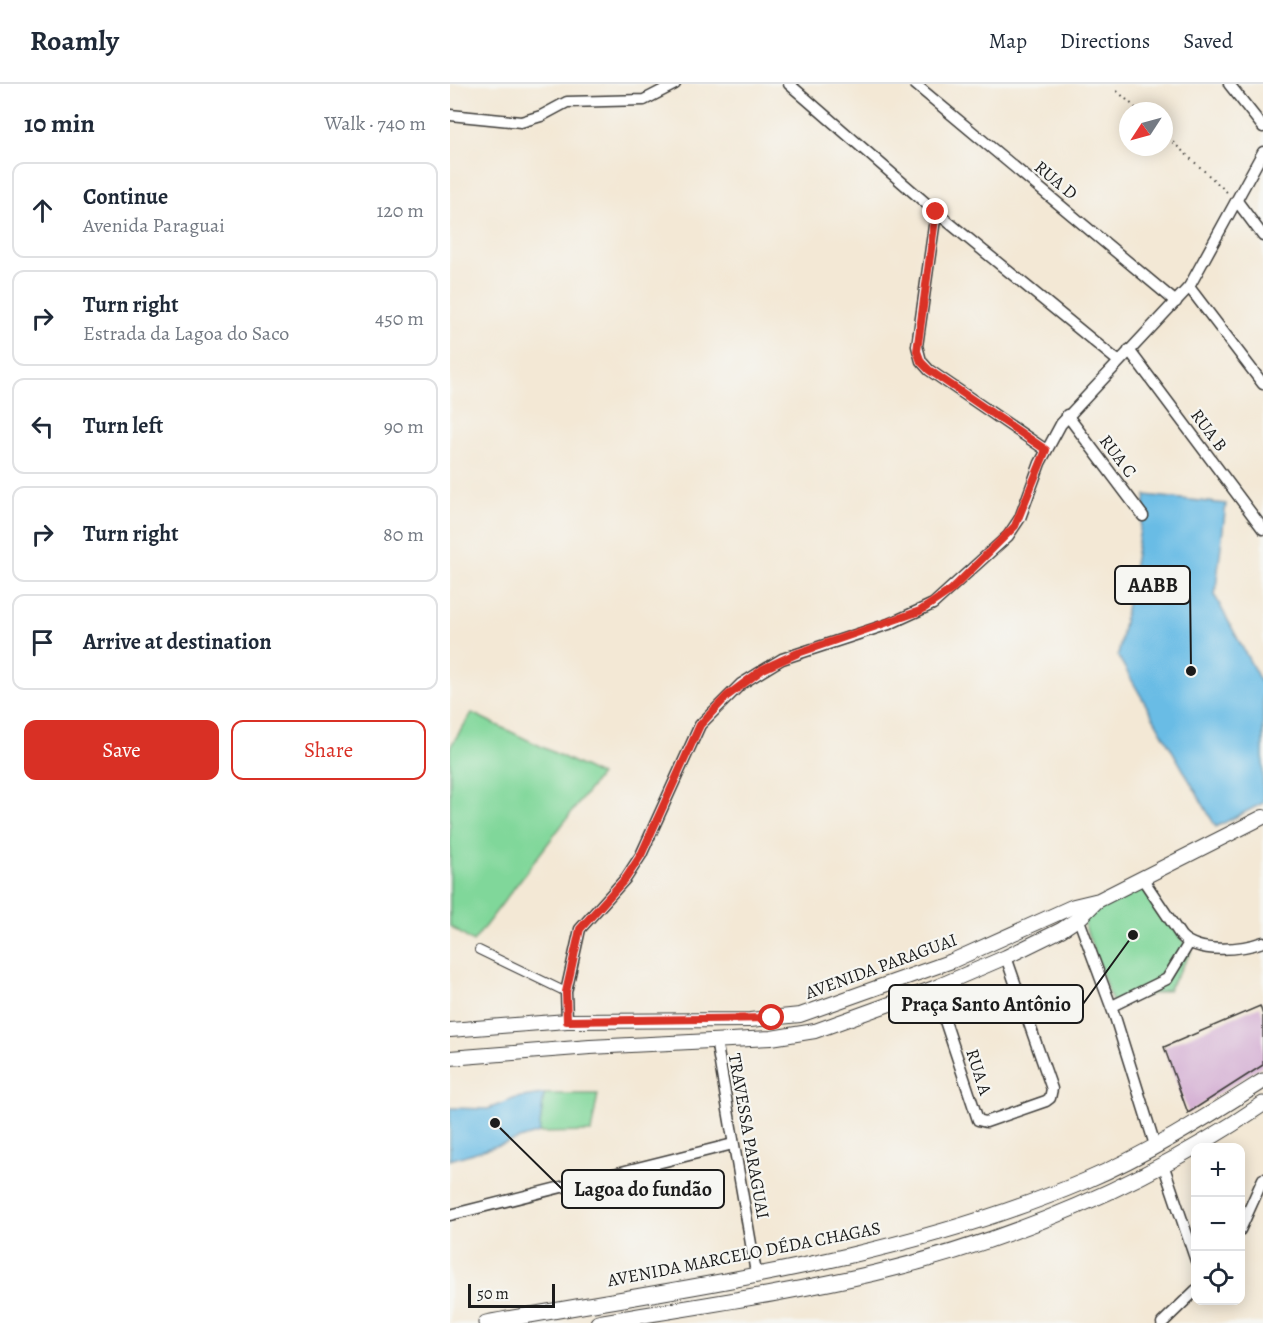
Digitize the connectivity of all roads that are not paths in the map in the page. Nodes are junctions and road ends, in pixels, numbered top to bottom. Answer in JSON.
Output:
{"nodes":[{"id":1,"x":675,"y":84,"type":"edge"},
{"id":2,"x":789,"y":84,"type":"edge"},
{"id":3,"x":915,"y":84,"type":"edge"},
{"id":4,"x":1229,"y":84,"type":"edge"},
{"id":5,"x":450,"y":114,"type":"edge"},
{"id":6,"x":1263,"y":127,"type":"edge"},
{"id":7,"x":1263,"y":152,"type":"edge"},
{"id":8,"x":1237,"y":201,"type":"junction"},
{"id":9,"x":936,"y":212,"type":"junction"},
{"id":10,"x":1263,"y":236,"type":"edge"},
{"id":11,"x":1189,"y":287,"type":"junction"},
{"id":12,"x":1176,"y":302,"type":"junction"},
{"id":13,"x":1129,"y":350,"type":"junction"},
{"id":14,"x":1118,"y":361,"type":"junction"},
{"id":15,"x":1263,"y":384,"type":"edge"},
{"id":16,"x":1067,"y":415,"type":"junction"},
{"id":17,"x":1046,"y":450,"type":"junction"},
{"id":18,"x":1143,"y":516,"type":"dead end"},
{"id":19,"x":1263,"y":529,"type":"edge"},
{"id":20,"x":1263,"y":817,"type":"edge"},
{"id":21,"x":1142,"y":878,"type":"junction"},
{"id":22,"x":1076,"y":912,"type":"junction"},
{"id":23,"x":1263,"y":942,"type":"edge"},
{"id":24,"x":1189,"y":943,"type":"junction"},
{"id":25,"x":479,"y":950,"type":"dead end"},
{"id":26,"x":1006,"y":957,"type":"junction"},
{"id":27,"x":934,"y":988,"type":"junction"},
{"id":28,"x":566,"y":992,"type":"junction"},
{"id":29,"x":1112,"y":1006,"type":"junction"},
{"id":30,"x":567,"y":1021,"type":"junction"},
{"id":31,"x":450,"y":1030,"type":"edge"},
{"id":32,"x":716,"y":1040,"type":"junction"},
{"id":33,"x":450,"y":1058,"type":"edge"},
{"id":34,"x":1263,"y":1080,"type":"edge"},
{"id":35,"x":1263,"y":1104,"type":"edge"},
{"id":36,"x":733,"y":1144,"type":"junction"},
{"id":37,"x":1155,"y":1145,"type":"junction"},
{"id":38,"x":1164,"y":1167,"type":"junction"},
{"id":39,"x":1106,"y":1170,"type":"junction"},
{"id":40,"x":1263,"y":1179,"type":"edge"},
{"id":41,"x":1088,"y":1180,"type":"junction"},
{"id":42,"x":1114,"y":1190,"type":"junction"},
{"id":43,"x":1096,"y":1197,"type":"junction"},
{"id":44,"x":450,"y":1215,"type":"edge"},
{"id":45,"x":1245,"y":1219,"type":"edge"},
{"id":46,"x":1193,"y":1251,"type":"edge"},
{"id":47,"x":756,"y":1273,"type":"junction"},
{"id":48,"x":706,"y":1282,"type":"junction"},
{"id":49,"x":682,"y":1287,"type":"junction"},
{"id":50,"x":1191,"y":1295,"type":"edge"},
{"id":51,"x":711,"y":1303,"type":"junction"},
{"id":52,"x":686,"y":1308,"type":"junction"},
{"id":53,"x":1166,"y":1322,"type":"edge"},
{"id":54,"x":486,"y":1323,"type":"edge"},
{"id":55,"x":598,"y":1323,"type":"edge"}],
"edges":[{"from":1,"to":5,"type":"street"},
{"from":2,"to":9,"type":"street"},
{"from":3,"to":12,"type":"street","name":"RUA D"},
{"from":4,"to":6,"type":"street"},
{"from":7,"to":8,"type":"street"},
{"from":8,"to":10,"type":"street"},
{"from":8,"to":11,"type":"street"},
{"from":9,"to":14,"type":"street"},
{"from":9,"to":17,"type":"street"},
{"from":11,"to":12,"type":"street"},
{"from":11,"to":15,"type":"street"},
{"from":12,"to":13,"type":"street"},
{"from":13,"to":14,"type":"street"},
{"from":13,"to":19,"type":"street","name":"RUA B"},
{"from":14,"to":16,"type":"street"},
{"from":16,"to":17,"type":"street"},
{"from":16,"to":18,"type":"street","name":"RUA C"},
{"from":17,"to":28,"type":"street"},
{"from":20,"to":21,"type":"street","name":"AVENIDA PARAGUAI"},
{"from":21,"to":22,"type":"street","name":"AVENIDA PARAGUAI"},
{"from":21,"to":24,"type":"street"},
{"from":22,"to":26,"type":"street","name":"AVENIDA PARAGUAI"},
{"from":22,"to":29,"type":"street"},
{"from":22,"to":30,"type":"street","name":"AVENIDA PARAGUAI"},
{"from":23,"to":24,"type":"street"},
{"from":24,"to":29,"type":"street"},
{"from":25,"to":28,"type":"street"},
{"from":26,"to":27,"type":"street","name":"AVENIDA PARAGUAI"},
{"from":26,"to":27,"type":"street","name":"RUA A"},
{"from":27,"to":32,"type":"street","name":"AVENIDA PARAGUAI"},
{"from":28,"to":30,"type":"street"},
{"from":29,"to":37,"type":"street"},
{"from":30,"to":31,"type":"street","name":"AVENIDA PARAGUAI"},
{"from":32,"to":33,"type":"street","name":"AVENIDA PARAGUAI"},
{"from":32,"to":36,"type":"street","name":"TRAVESSA PARAGUAI"},
{"from":34,"to":37,"type":"main road","name":"AVENIDA MARCELO DÉDA CHAGAS"},
{"from":35,"to":38,"type":"main road"},
{"from":36,"to":44,"type":"street"},
{"from":36,"to":47,"type":"street","name":"TRAVESSA PARAGUAI"},
{"from":37,"to":39,"type":"main road","name":"AVENIDA MARCELO DÉDA CHAGAS"},
{"from":38,"to":42,"type":"main road"},
{"from":38,"to":46,"type":"street"},
{"from":39,"to":41,"type":"main road","name":"AVENIDA MARCELO DÉDA CHAGAS"},
{"from":39,"to":42,"type":"main road"},
{"from":40,"to":45,"type":"street"},
{"from":41,"to":43,"type":"main road"},
{"from":41,"to":47,"type":"main road","name":"AVENIDA MARCELO DÉDA CHAGAS"},
{"from":42,"to":43,"type":"main road"},
{"from":43,"to":51,"type":"main road"},
{"from":47,"to":48,"type":"main road","name":"AVENIDA MARCELO DÉDA CHAGAS"},
{"from":48,"to":49,"type":"main road","name":"AVENIDA MARCELO DÉDA CHAGAS"},
{"from":48,"to":51,"type":"main road"},
{"from":49,"to":52,"type":"main road"},
{"from":49,"to":54,"type":"main road","name":"AVENIDA MARCELO DÉDA CHAGAS"},
{"from":50,"to":53,"type":"street"},
{"from":51,"to":52,"type":"main road"},
{"from":52,"to":55,"type":"main road"}]}
